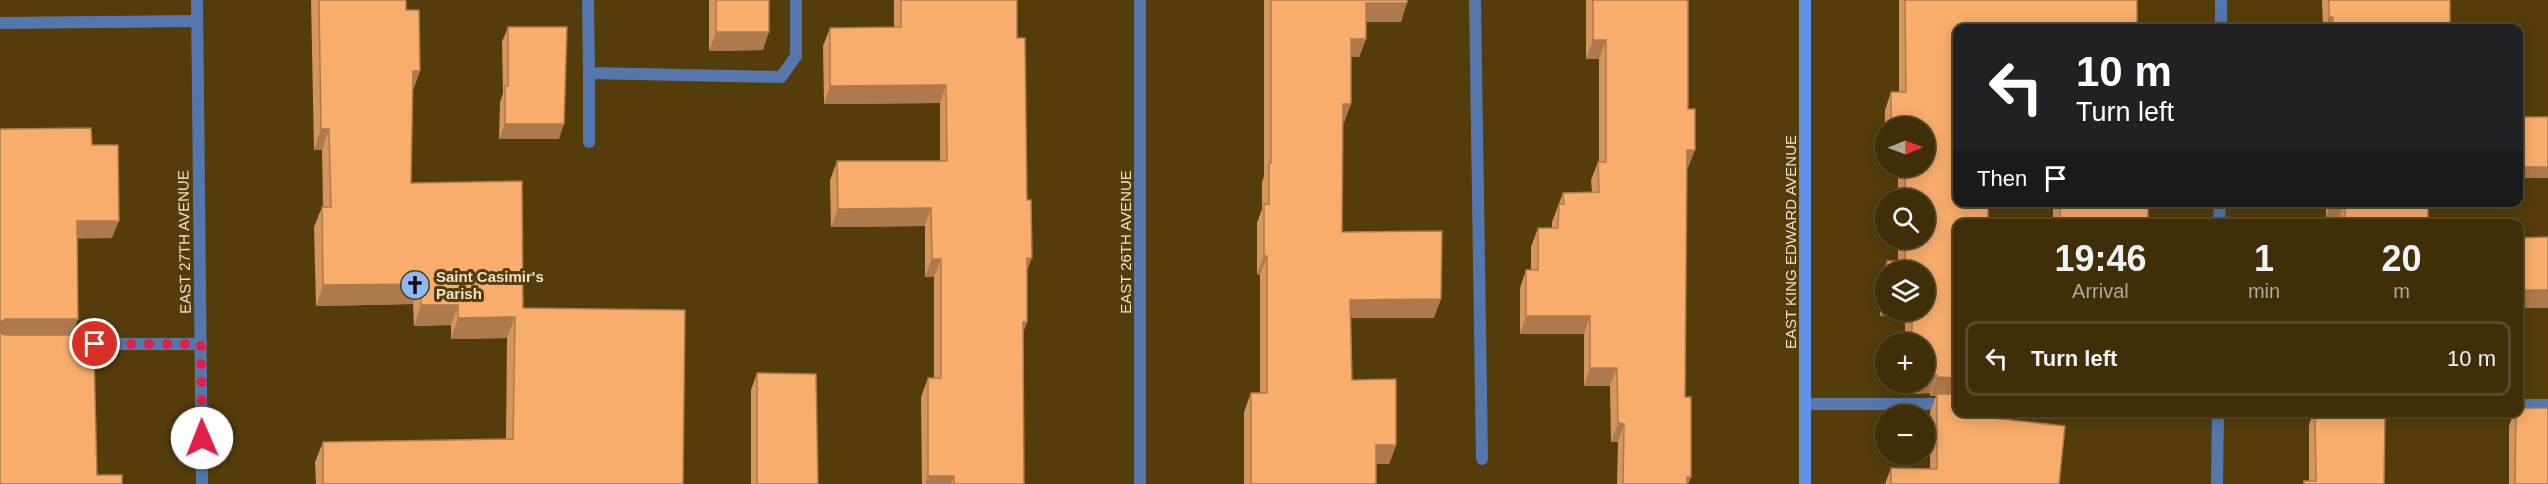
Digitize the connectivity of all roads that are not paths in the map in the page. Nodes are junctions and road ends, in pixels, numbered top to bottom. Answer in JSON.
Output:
{"nodes":[{"id":1,"x":197,"y":0,"type":"edge"},
{"id":2,"x":588,"y":0,"type":"edge"},
{"id":3,"x":796,"y":0,"type":"edge"},
{"id":4,"x":1140,"y":0,"type":"edge"},
{"id":5,"x":1475,"y":0,"type":"edge"},
{"id":6,"x":1805,"y":0,"type":"edge"},
{"id":7,"x":2221,"y":0,"type":"edge"},
{"id":8,"x":197,"y":21,"type":"junction"},
{"id":9,"x":0,"y":23,"type":"edge"},
{"id":10,"x":2221,"y":24,"type":"edge"},
{"id":11,"x":589,"y":73,"type":"junction"},
{"id":12,"x":589,"y":142,"type":"dead end"},
{"id":13,"x":47,"y":344,"type":"edge"},
{"id":14,"x":201,"y":344,"type":"junction"},
{"id":15,"x":1805,"y":404,"type":"junction"},
{"id":16,"x":1953,"y":404,"type":"edge"},
{"id":17,"x":2523,"y":405,"type":"edge"},
{"id":18,"x":2548,"y":405,"type":"edge"},
{"id":19,"x":2218,"y":417,"type":"edge"},
{"id":20,"x":1482,"y":459,"type":"dead end"},
{"id":21,"x":202,"y":484,"type":"edge"},
{"id":22,"x":1140,"y":484,"type":"edge"},
{"id":23,"x":1805,"y":484,"type":"edge"},
{"id":24,"x":2217,"y":484,"type":"edge"}],
"edges":[{"from":1,"to":8,"type":"street","name":"EAST 27TH AVENUE"},
{"from":2,"to":11,"type":"street"},
{"from":3,"to":11,"type":"street"},
{"from":4,"to":22,"type":"street","name":"EAST 26TH AVENUE"},
{"from":5,"to":20,"type":"street"},
{"from":6,"to":15,"type":"main road","name":"EAST KING EDWARD AVENUE"},
{"from":7,"to":10,"type":"street"},
{"from":8,"to":9,"type":"street"},
{"from":8,"to":14,"type":"street","name":"EAST 27TH AVENUE"},
{"from":11,"to":12,"type":"street"},
{"from":13,"to":14,"type":"street"},
{"from":14,"to":21,"type":"street","name":"EAST 27TH AVENUE"},
{"from":15,"to":16,"type":"street"},
{"from":15,"to":23,"type":"main road","name":"EAST KING EDWARD AVENUE"},
{"from":17,"to":18,"type":"street"},
{"from":19,"to":24,"type":"street"}]}
